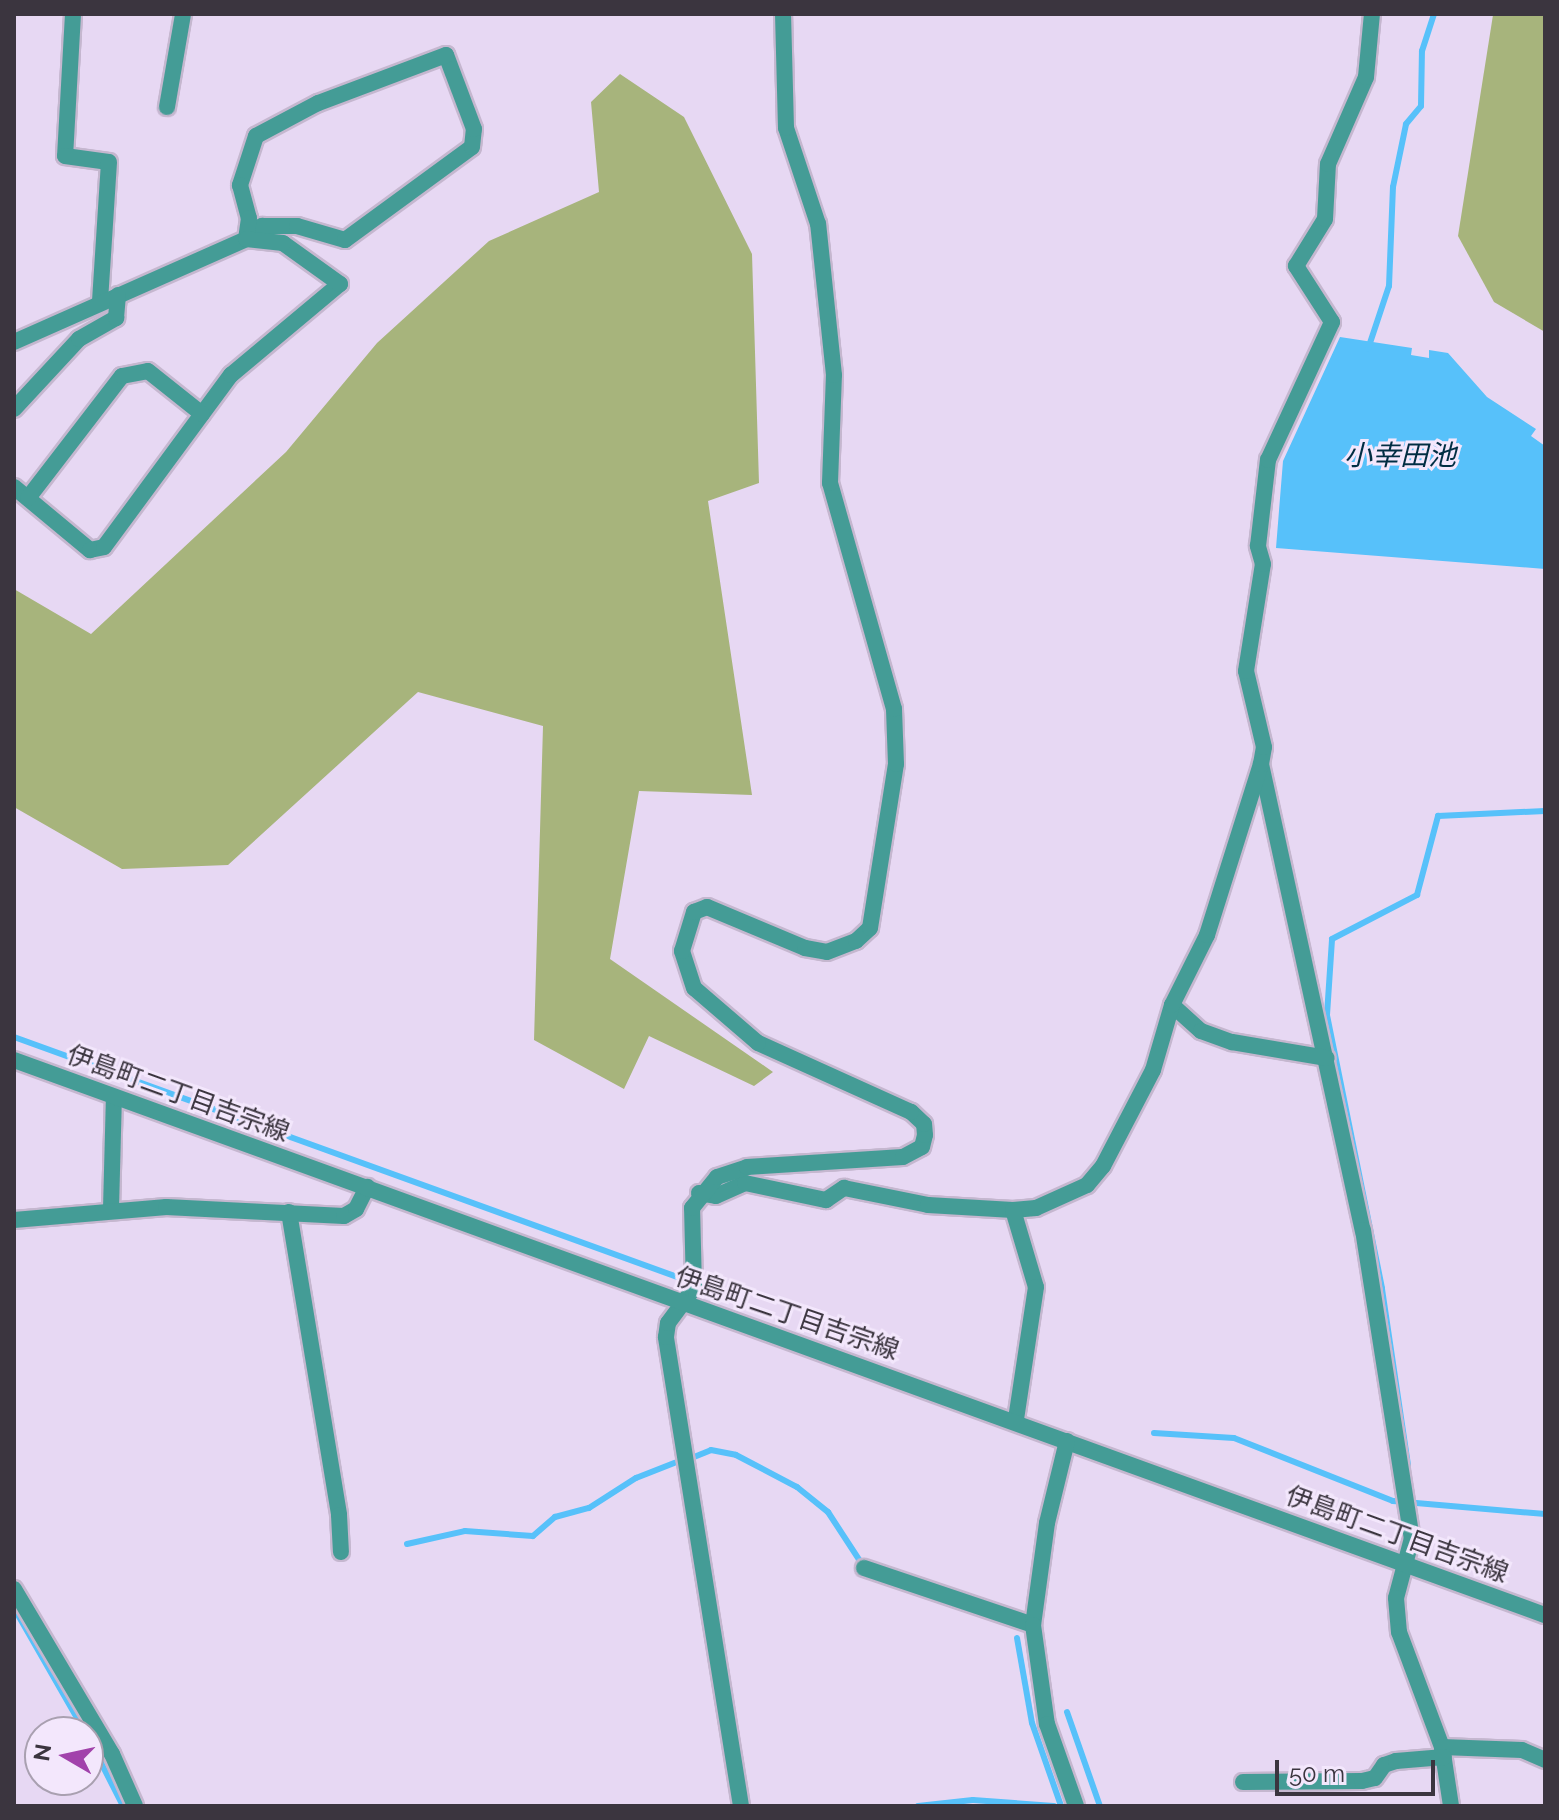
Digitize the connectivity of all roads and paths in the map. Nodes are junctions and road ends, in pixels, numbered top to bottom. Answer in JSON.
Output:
{"nodes":[{"id":1,"x":73,"y":14,"type":"edge"},
{"id":2,"x":183,"y":14,"type":"edge"},
{"id":3,"x":783,"y":14,"type":"edge"},
{"id":4,"x":1372,"y":14,"type":"edge"},
{"id":5,"x":167,"y":107,"type":"dead end"},
{"id":6,"x":246,"y":239,"type":"junction"},
{"id":7,"x":118,"y":295,"type":"junction"},
{"id":8,"x":100,"y":303,"type":"junction"},
{"id":9,"x":14,"y":342,"type":"edge"},
{"id":10,"x":14,"y":409,"type":"edge"},
{"id":11,"x":202,"y":414,"type":"junction"},
{"id":12,"x":14,"y":487,"type":"edge"},
{"id":13,"x":28,"y":498,"type":"junction"},
{"id":14,"x":1261,"y":764,"type":"junction"},
{"id":15,"x":1172,"y":1005,"type":"junction"},
{"id":16,"x":1327,"y":1058,"type":"junction"},
{"id":17,"x":14,"y":1060,"type":"edge"},
{"id":18,"x":114,"y":1097,"type":"junction"},
{"id":19,"x":367,"y":1187,"type":"junction"},
{"id":20,"x":699,"y":1193,"type":"junction"},
{"id":21,"x":111,"y":1209,"type":"junction"},
{"id":22,"x":1013,"y":1210,"type":"junction"},
{"id":23,"x":289,"y":1212,"type":"junction"},
{"id":24,"x":14,"y":1220,"type":"edge"},
{"id":25,"x":685,"y":1305,"type":"junction"},
{"id":26,"x":1016,"y":1419,"type":"junction"},
{"id":27,"x":1067,"y":1441,"type":"junction"},
{"id":28,"x":341,"y":1552,"type":"dead end"},
{"id":29,"x":1406,"y":1564,"type":"junction"},
{"id":30,"x":864,"y":1568,"type":"dead end"},
{"id":31,"x":14,"y":1589,"type":"edge"},
{"id":32,"x":1545,"y":1615,"type":"edge"},
{"id":33,"x":1033,"y":1625,"type":"junction"},
{"id":34,"x":1446,"y":1748,"type":"junction"},
{"id":35,"x":1545,"y":1760,"type":"edge"},
{"id":36,"x":1243,"y":1782,"type":"dead end"},
{"id":37,"x":135,"y":1806,"type":"edge"},
{"id":38,"x":741,"y":1806,"type":"edge"},
{"id":39,"x":1076,"y":1806,"type":"edge"},
{"id":40,"x":1451,"y":1806,"type":"edge"}],
"edges":[{"from":1,"to":8,"type":"street"},
{"from":2,"to":5,"type":"street"},
{"from":3,"to":20,"type":"street"},
{"from":4,"to":14,"type":"street"},
{"from":6,"to":6,"type":"street"},
{"from":6,"to":7,"type":"street"},
{"from":6,"to":11,"type":"street"},
{"from":7,"to":8,"type":"street"},
{"from":7,"to":10,"type":"street"},
{"from":8,"to":9,"type":"street"},
{"from":11,"to":13,"type":"street"},
{"from":11,"to":13,"type":"street"},
{"from":12,"to":13,"type":"street"},
{"from":14,"to":15,"type":"street"},
{"from":14,"to":16,"type":"street"},
{"from":15,"to":16,"type":"street"},
{"from":15,"to":22,"type":"street"},
{"from":16,"to":29,"type":"street"},
{"from":17,"to":18,"type":"street","name":"伊島町二丁目吉宗線"},
{"from":18,"to":19,"type":"street","name":"伊島町二丁目吉宗線"},
{"from":18,"to":21,"type":"street"},
{"from":19,"to":23,"type":"street"},
{"from":19,"to":25,"type":"street","name":"伊島町二丁目吉宗線"},
{"from":20,"to":22,"type":"street"},
{"from":20,"to":25,"type":"street"},
{"from":21,"to":23,"type":"street"},
{"from":21,"to":24,"type":"street"},
{"from":22,"to":26,"type":"street"},
{"from":23,"to":28,"type":"street"},
{"from":25,"to":26,"type":"street","name":"伊島町二丁目吉宗線"},
{"from":25,"to":38,"type":"street"},
{"from":26,"to":27,"type":"street","name":"伊島町二丁目吉宗線"},
{"from":27,"to":29,"type":"street","name":"伊島町二丁目吉宗線"},
{"from":27,"to":33,"type":"street"},
{"from":29,"to":32,"type":"street","name":"伊島町二丁目吉宗線"},
{"from":29,"to":34,"type":"street"},
{"from":30,"to":33,"type":"street"},
{"from":31,"to":37,"type":"street"},
{"from":33,"to":39,"type":"street"},
{"from":34,"to":35,"type":"street"},
{"from":34,"to":36,"type":"street"},
{"from":34,"to":40,"type":"street"}]}
